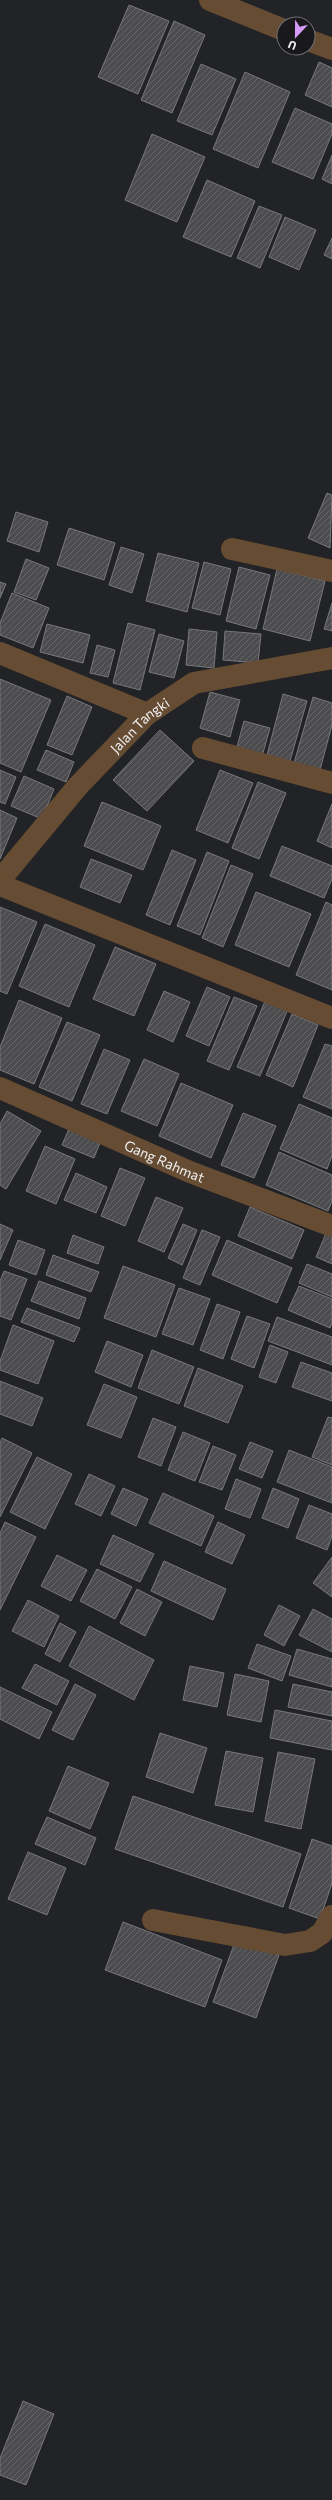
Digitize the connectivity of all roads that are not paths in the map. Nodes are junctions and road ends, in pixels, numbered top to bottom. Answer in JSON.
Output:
{"nodes":[{"id":1,"x":210,"y":0,"type":"edge"},
{"id":2,"x":276,"y":27,"type":"edge"},
{"id":3,"x":316,"y":43,"type":"edge"},
{"id":4,"x":332,"y":49,"type":"edge"},
{"id":5,"x":232,"y":549,"type":"dead end"},
{"id":6,"x":332,"y":571,"type":"edge"},
{"id":7,"x":0,"y":653,"type":"edge"},
{"id":8,"x":332,"y":658,"type":"edge"},
{"id":9,"x":147,"y":714,"type":"junction"},
{"id":10,"x":203,"y":748,"type":"dead end"},
{"id":11,"x":332,"y":783,"type":"edge"},
{"id":12,"x":0,"y":880,"type":"edge"},
{"id":13,"x":0,"y":885,"type":"edge"},
{"id":14,"x":332,"y":1018,"type":"edge"},
{"id":15,"x":0,"y":1088,"type":"edge"},
{"id":16,"x":332,"y":1226,"type":"edge"},
{"id":17,"x":332,"y":1916,"type":"edge"},
{"id":18,"x":153,"y":1920,"type":"dead end"}],
"edges":[{"from":1,"to":2,"type":"street"},
{"from":3,"to":4,"type":"street"},
{"from":5,"to":6,"type":"street"},
{"from":7,"to":9,"type":"street"},
{"from":8,"to":9,"type":"street","name":"Jalan Tangki"},
{"from":9,"to":12,"type":"street","name":"Jalan Tangki"},
{"from":10,"to":11,"type":"street"},
{"from":13,"to":14,"type":"street"},
{"from":15,"to":16,"type":"street","name":"Gang Rahmat"},
{"from":17,"to":18,"type":"street"}]}
